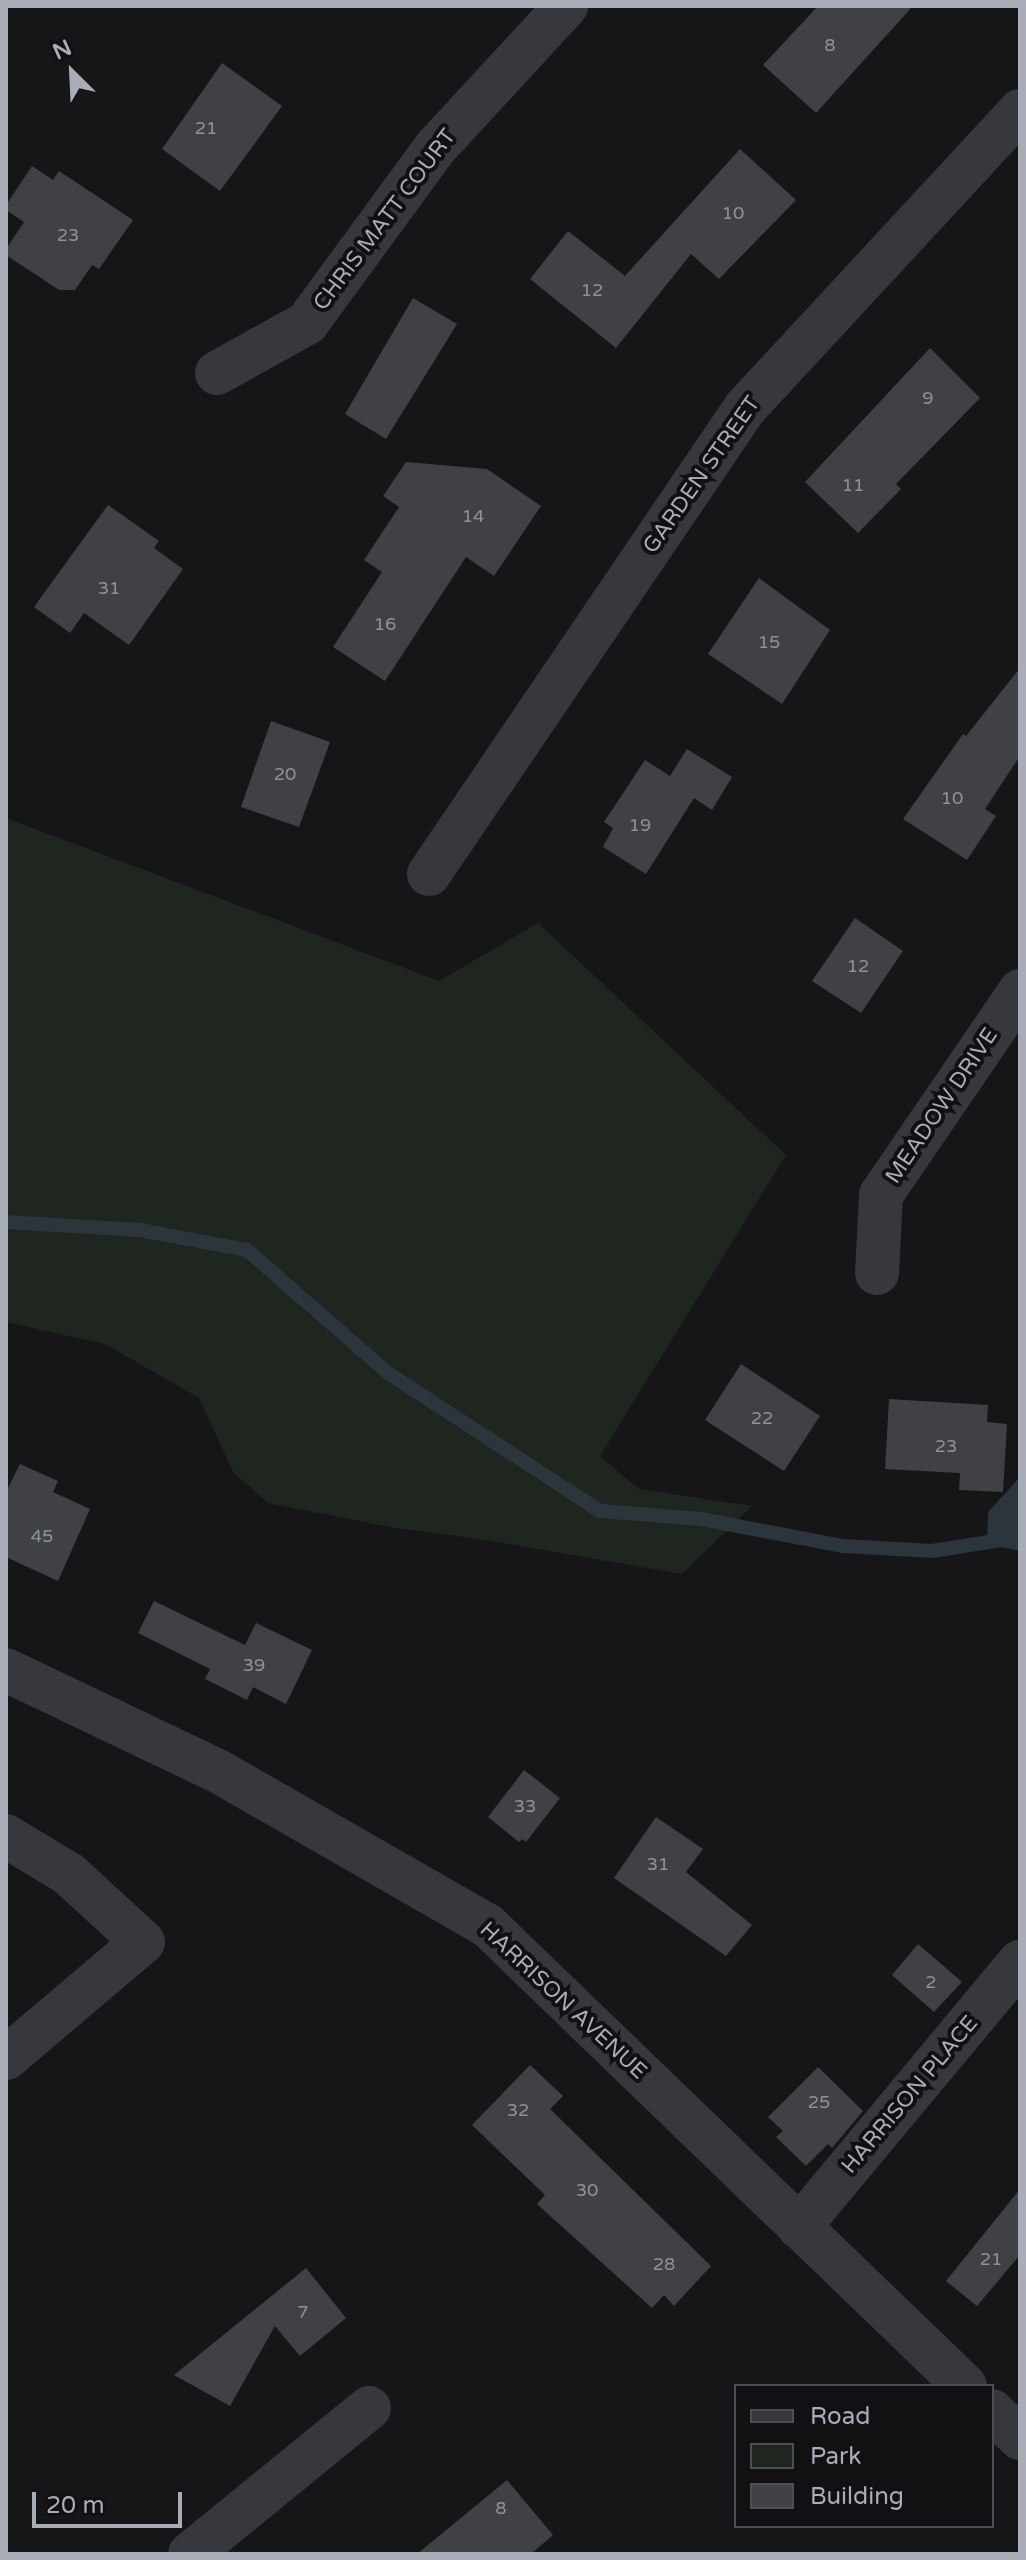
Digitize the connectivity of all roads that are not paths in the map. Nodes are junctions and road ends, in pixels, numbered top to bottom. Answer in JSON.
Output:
{"nodes":[{"id":1,"x":566,"y":6,"type":"edge"},
{"id":2,"x":1020,"y":111,"type":"edge"},
{"id":3,"x":217,"y":373,"type":"dead end"},
{"id":4,"x":429,"y":874,"type":"dead end"},
{"id":5,"x":1020,"y":991,"type":"edge"},
{"id":6,"x":877,"y":1273,"type":"dead end"},
{"id":7,"x":6,"y":1670,"type":"edge"},
{"id":8,"x":6,"y":1836,"type":"edge"},
{"id":9,"x":1020,"y":1962,"type":"edge"},
{"id":10,"x":6,"y":2058,"type":"edge"},
{"id":11,"x":799,"y":2227,"type":"junction"},
{"id":12,"x":963,"y":2384,"type":"edge"},
{"id":13,"x":369,"y":2408,"type":"dead end"},
{"id":14,"x":994,"y":2413,"type":"edge"},
{"id":15,"x":1020,"y":2438,"type":"edge"},
{"id":16,"x":190,"y":2554,"type":"edge"}],
"edges":[{"from":1,"to":3,"type":"street","name":"CHRIS MATT COURT"},
{"from":2,"to":4,"type":"street","name":"GARDEN STREET"},
{"from":5,"to":6,"type":"street","name":"MEADOW DRIVE"},
{"from":7,"to":11,"type":"street","name":"HARRISON AVENUE"},
{"from":8,"to":10,"type":"street"},
{"from":9,"to":11,"type":"street","name":"HARRISON PLACE"},
{"from":11,"to":12,"type":"street","name":"HARRISON AVENUE"},
{"from":13,"to":16,"type":"street"},
{"from":14,"to":15,"type":"street"}]}
